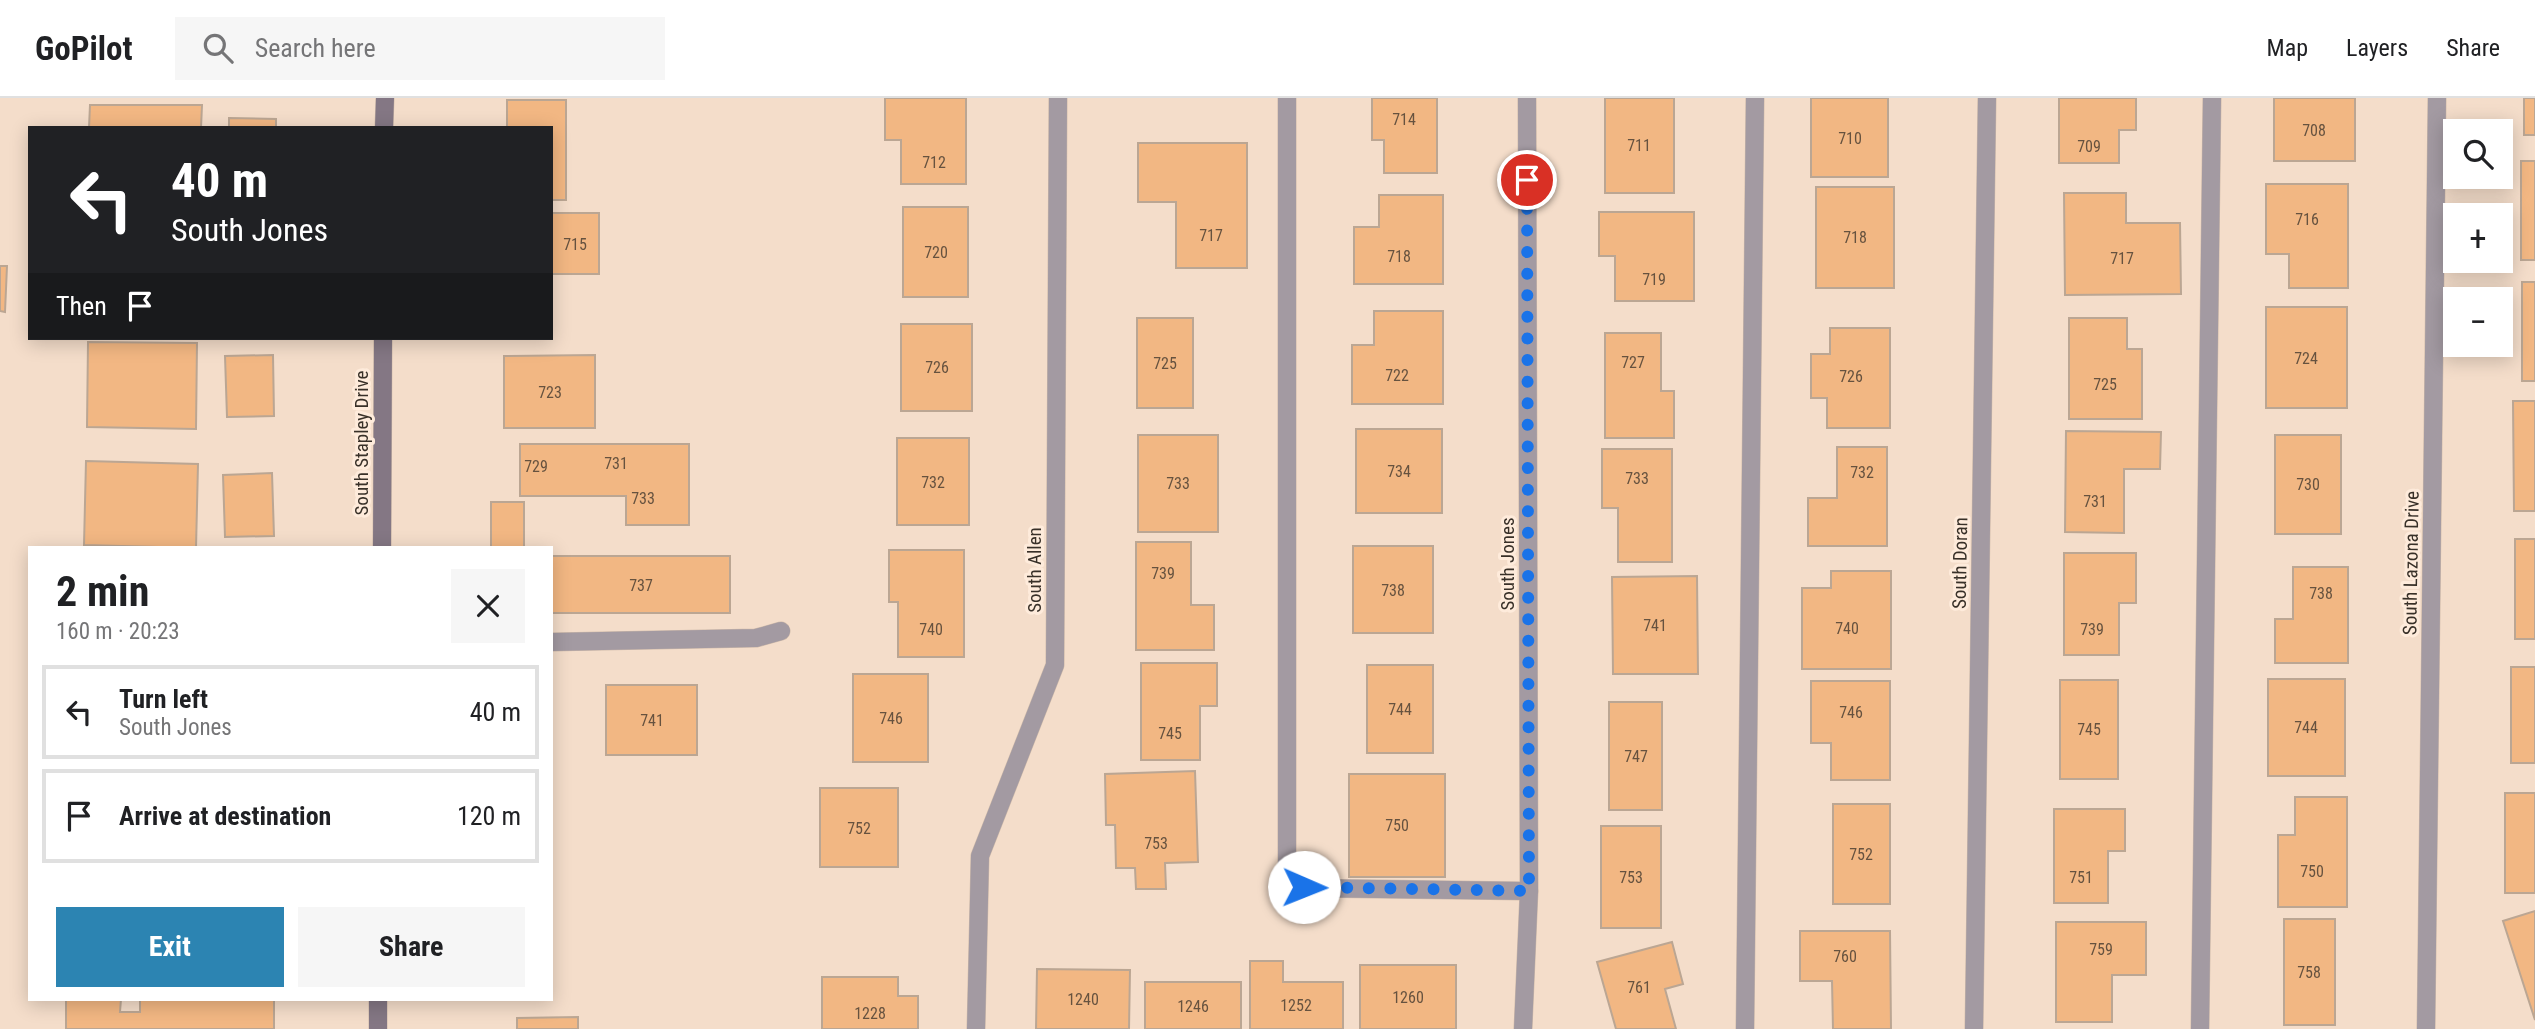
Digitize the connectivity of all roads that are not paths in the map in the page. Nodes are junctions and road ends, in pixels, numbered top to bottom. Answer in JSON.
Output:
{"nodes":[{"id":1,"x":385,"y":98,"type":"edge"},
{"id":2,"x":1058,"y":98,"type":"edge"},
{"id":3,"x":1287,"y":98,"type":"edge"},
{"id":4,"x":1527,"y":98,"type":"edge"},
{"id":5,"x":1755,"y":98,"type":"edge"},
{"id":6,"x":1987,"y":98,"type":"edge"},
{"id":7,"x":2212,"y":98,"type":"edge"},
{"id":8,"x":2437,"y":98,"type":"edge"},
{"id":9,"x":384,"y":126,"type":"edge"},
{"id":10,"x":383,"y":340,"type":"edge"},
{"id":11,"x":382,"y":546,"type":"edge"},
{"id":12,"x":781,"y":631,"type":"dead end"},
{"id":13,"x":553,"y":642,"type":"edge"},
{"id":14,"x":1529,"y":891,"type":"junction"},
{"id":15,"x":378,"y":1001,"type":"edge"},
{"id":16,"x":378,"y":1029,"type":"edge"},
{"id":17,"x":976,"y":1029,"type":"edge"},
{"id":18,"x":1523,"y":1029,"type":"edge"},
{"id":19,"x":1745,"y":1029,"type":"edge"},
{"id":20,"x":1974,"y":1029,"type":"edge"},
{"id":21,"x":2200,"y":1029,"type":"edge"},
{"id":22,"x":2427,"y":1029,"type":"edge"}],
"edges":[{"from":1,"to":9,"type":"main road"},
{"from":2,"to":17,"type":"street","name":"South Allen"},
{"from":3,"to":14,"type":"street"},
{"from":4,"to":14,"type":"street","name":"South Jones"},
{"from":5,"to":19,"type":"street"},
{"from":6,"to":20,"type":"street","name":"South Doran"},
{"from":7,"to":21,"type":"street"},
{"from":8,"to":22,"type":"street","name":"South Lazona Drive"},
{"from":10,"to":11,"type":"main road","name":"South Stapley Drive"},
{"from":12,"to":13,"type":"street"},
{"from":14,"to":18,"type":"street","name":"South Jones"},
{"from":15,"to":16,"type":"main road"}]}
